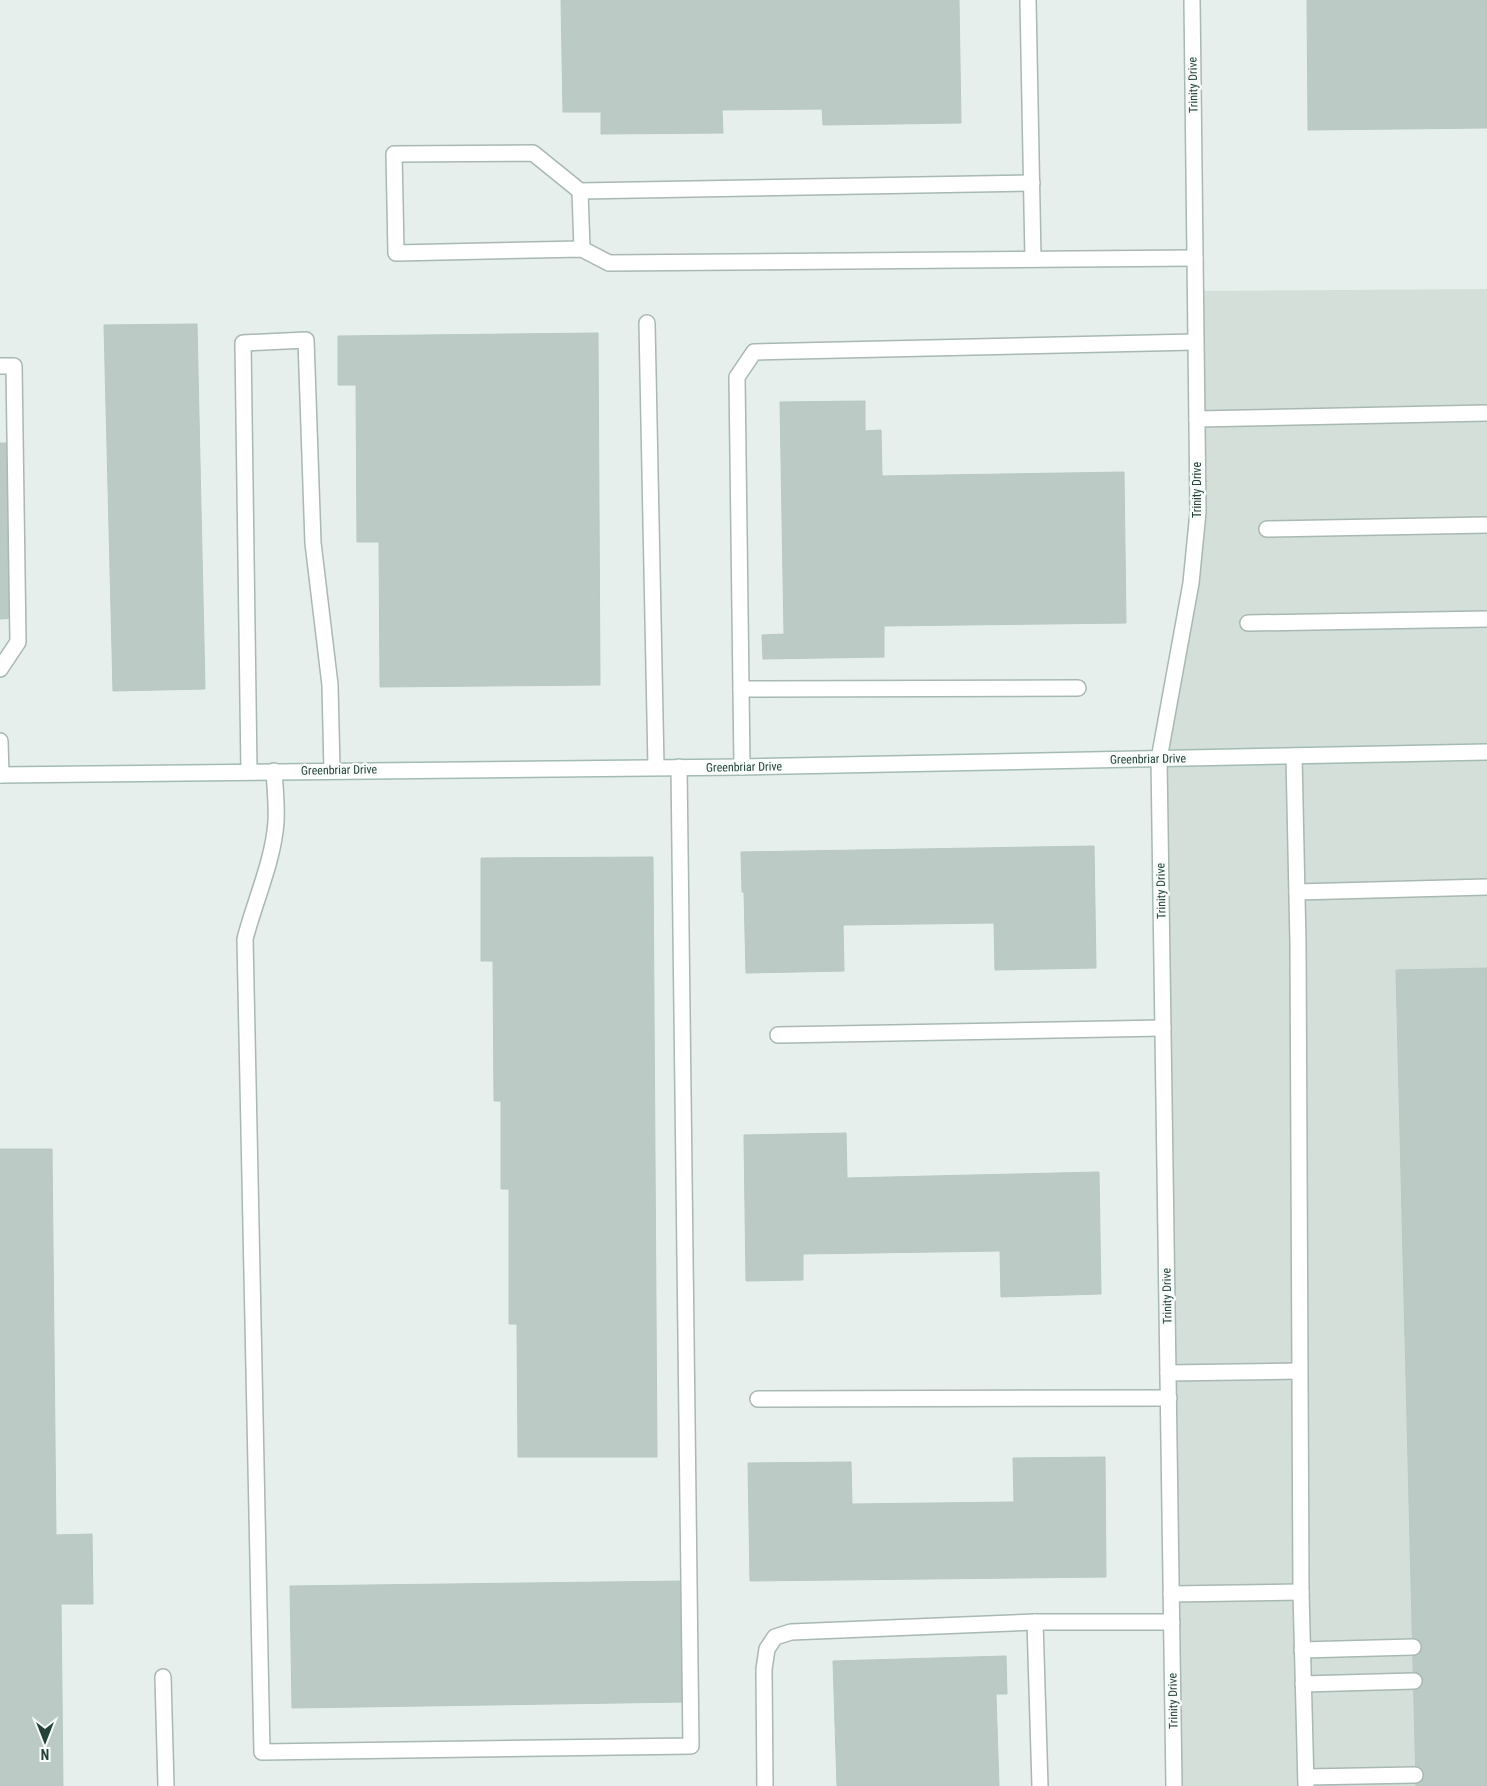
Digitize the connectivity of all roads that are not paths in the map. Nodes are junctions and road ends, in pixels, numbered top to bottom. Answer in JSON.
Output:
{"nodes":[{"id":1,"x":1028,"y":0,"type":"edge"},
{"id":2,"x":1192,"y":0,"type":"edge"},
{"id":3,"x":1032,"y":183,"type":"junction"},
{"id":4,"x":580,"y":191,"type":"junction"},
{"id":5,"x":582,"y":249,"type":"junction"},
{"id":6,"x":1195,"y":258,"type":"junction"},
{"id":7,"x":1034,"y":259,"type":"junction"},
{"id":8,"x":647,"y":322,"type":"dead end"},
{"id":9,"x":1195,"y":342,"type":"junction"},
{"id":10,"x":0,"y":366,"type":"edge"},
{"id":11,"x":1487,"y":413,"type":"edge"},
{"id":12,"x":1197,"y":419,"type":"junction"},
{"id":13,"x":1487,"y":525,"type":"edge"},
{"id":14,"x":1267,"y":529,"type":"dead end"},
{"id":15,"x":1487,"y":619,"type":"edge"},
{"id":16,"x":1248,"y":623,"type":"dead end"},
{"id":17,"x":0,"y":669,"type":"edge"},
{"id":18,"x":1078,"y":688,"type":"dead end"},
{"id":19,"x":741,"y":689,"type":"junction"},
{"id":20,"x":0,"y":741,"type":"edge"},
{"id":21,"x":1487,"y":752,"type":"edge"},
{"id":22,"x":1294,"y":756,"type":"junction"},
{"id":23,"x":1158,"y":759,"type":"junction"},
{"id":24,"x":742,"y":767,"type":"junction"},
{"id":25,"x":656,"y":768,"type":"junction"},
{"id":26,"x":679,"y":768,"type":"junction"},
{"id":27,"x":332,"y":770,"type":"junction"},
{"id":28,"x":249,"y":771,"type":"junction"},
{"id":29,"x":274,"y":771,"type":"junction"},
{"id":30,"x":0,"y":775,"type":"edge"},
{"id":31,"x":1487,"y":887,"type":"edge"},
{"id":32,"x":1297,"y":892,"type":"junction"},
{"id":33,"x":1163,"y":1028,"type":"junction"},
{"id":34,"x":778,"y":1035,"type":"dead end"},
{"id":35,"x":1299,"y":1371,"type":"junction"},
{"id":36,"x":1168,"y":1372,"type":"junction"},
{"id":37,"x":1169,"y":1398,"type":"junction"},
{"id":38,"x":758,"y":1399,"type":"dead end"},
{"id":39,"x":1301,"y":1592,"type":"junction"},
{"id":40,"x":1172,"y":1594,"type":"junction"},
{"id":41,"x":1035,"y":1622,"type":"junction"},
{"id":42,"x":1172,"y":1622,"type":"junction"},
{"id":43,"x":1413,"y":1647,"type":"dead end"},
{"id":44,"x":1302,"y":1650,"type":"junction"},
{"id":45,"x":164,"y":1677,"type":"dead end"},
{"id":46,"x":1414,"y":1681,"type":"dead end"},
{"id":47,"x":1303,"y":1684,"type":"junction"},
{"id":48,"x":1416,"y":1775,"type":"dead end"},
{"id":49,"x":1306,"y":1781,"type":"edge"},
{"id":50,"x":166,"y":1786,"type":"edge"},
{"id":51,"x":765,"y":1786,"type":"edge"},
{"id":52,"x":1040,"y":1786,"type":"edge"},
{"id":53,"x":1174,"y":1786,"type":"edge"}],
"edges":[{"from":1,"to":3,"type":"street"},
{"from":2,"to":6,"type":"street","name":"Trinity Drive"},
{"from":3,"to":4,"type":"street"},
{"from":3,"to":7,"type":"street"},
{"from":4,"to":5,"type":"street"},
{"from":4,"to":5,"type":"street"},
{"from":5,"to":7,"type":"street"},
{"from":6,"to":7,"type":"street"},
{"from":6,"to":9,"type":"street","name":"Trinity Drive"},
{"from":8,"to":25,"type":"street"},
{"from":9,"to":12,"type":"street","name":"Trinity Drive"},
{"from":9,"to":19,"type":"street"},
{"from":10,"to":17,"type":"street"},
{"from":11,"to":12,"type":"street"},
{"from":12,"to":23,"type":"street","name":"Trinity Drive"},
{"from":13,"to":14,"type":"street"},
{"from":15,"to":16,"type":"street"},
{"from":18,"to":19,"type":"street"},
{"from":19,"to":24,"type":"street"},
{"from":20,"to":30,"type":"street"},
{"from":21,"to":22,"type":"street","name":"Greenbriar Drive"},
{"from":22,"to":23,"type":"street","name":"Greenbriar Drive"},
{"from":22,"to":32,"type":"street"},
{"from":23,"to":24,"type":"street","name":"Greenbriar Drive"},
{"from":23,"to":33,"type":"street","name":"Trinity Drive"},
{"from":24,"to":26,"type":"street","name":"Greenbriar Drive"},
{"from":25,"to":26,"type":"street","name":"Greenbriar Drive"},
{"from":25,"to":27,"type":"street","name":"Greenbriar Drive"},
{"from":26,"to":29,"type":"street"},
{"from":27,"to":28,"type":"street"},
{"from":27,"to":29,"type":"street","name":"Greenbriar Drive"},
{"from":28,"to":29,"type":"street","name":"Greenbriar Drive"},
{"from":28,"to":30,"type":"street","name":"Greenbriar Drive"},
{"from":31,"to":32,"type":"street"},
{"from":32,"to":35,"type":"street"},
{"from":33,"to":34,"type":"street"},
{"from":33,"to":36,"type":"street","name":"Trinity Drive"},
{"from":35,"to":36,"type":"street"},
{"from":35,"to":39,"type":"street"},
{"from":36,"to":37,"type":"street","name":"Trinity Drive"},
{"from":37,"to":38,"type":"street"},
{"from":37,"to":40,"type":"street","name":"Trinity Drive"},
{"from":39,"to":40,"type":"street"},
{"from":39,"to":44,"type":"street"},
{"from":40,"to":42,"type":"street","name":"Trinity Drive"},
{"from":41,"to":42,"type":"street"},
{"from":41,"to":51,"type":"street"},
{"from":41,"to":52,"type":"street"},
{"from":42,"to":53,"type":"street","name":"Trinity Drive"},
{"from":43,"to":44,"type":"street"},
{"from":44,"to":47,"type":"street"},
{"from":45,"to":50,"type":"street"},
{"from":46,"to":47,"type":"street"},
{"from":47,"to":49,"type":"street"},
{"from":48,"to":49,"type":"street"}]}
